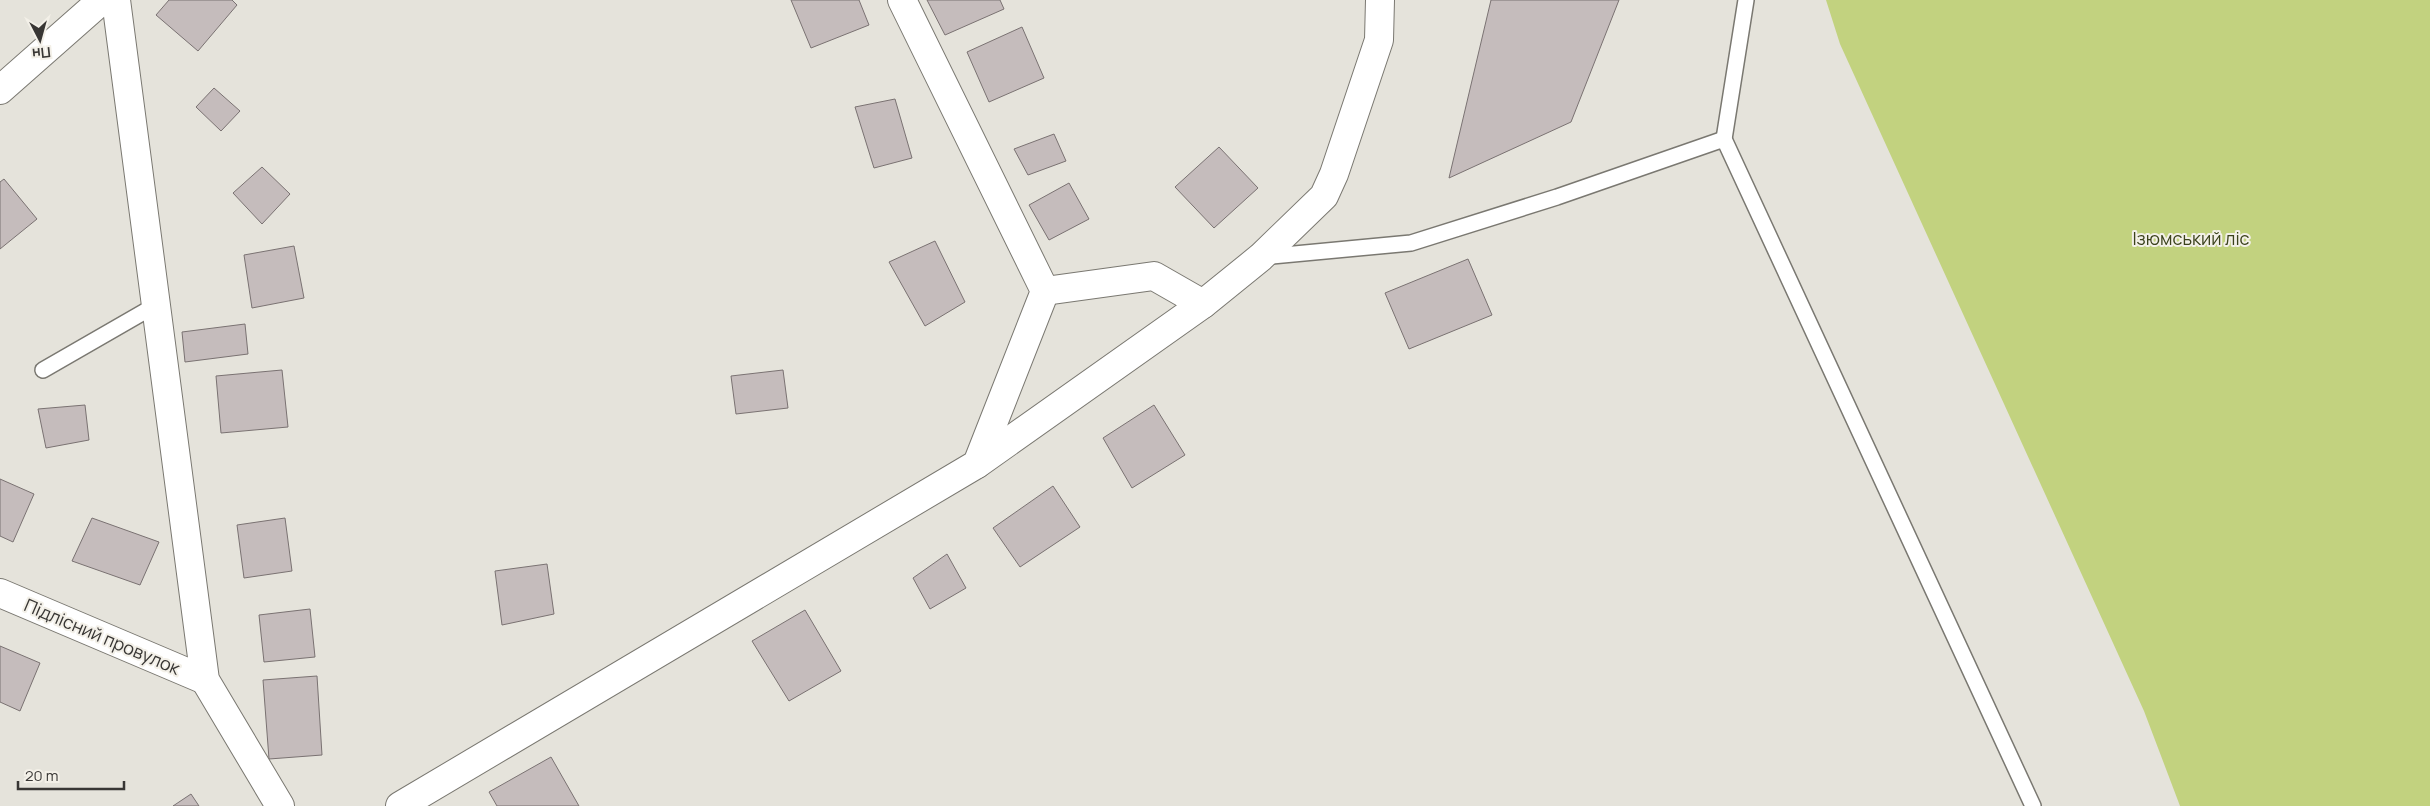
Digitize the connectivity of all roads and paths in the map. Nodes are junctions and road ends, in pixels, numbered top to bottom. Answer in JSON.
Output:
{"nodes":[{"id":1,"x":102,"y":0,"type":"edge"},
{"id":2,"x":116,"y":0,"type":"edge"},
{"id":3,"x":902,"y":0,"type":"edge"},
{"id":4,"x":1380,"y":0,"type":"edge"},
{"id":5,"x":1746,"y":0,"type":"edge"},
{"id":6,"x":0,"y":90,"type":"edge"},
{"id":7,"x":1724,"y":139,"type":"junction"},
{"id":8,"x":1261,"y":257,"type":"junction"},
{"id":9,"x":1045,"y":291,"type":"junction"},
{"id":10,"x":1203,"y":304,"type":"junction"},
{"id":11,"x":156,"y":305,"type":"junction"},
{"id":12,"x":43,"y":370,"type":"dead end"},
{"id":13,"x":977,"y":464,"type":"junction"},
{"id":14,"x":0,"y":594,"type":"edge"},
{"id":15,"x":205,"y":680,"type":"junction"},
{"id":16,"x":280,"y":806,"type":"edge"},
{"id":17,"x":400,"y":806,"type":"edge"},
{"id":18,"x":2033,"y":806,"type":"edge"}],
"edges":[{"from":1,"to":6,"type":"street"},
{"from":2,"to":11,"type":"street"},
{"from":3,"to":9,"type":"street"},
{"from":4,"to":8,"type":"street"},
{"from":5,"to":7,"type":"lane"},
{"from":7,"to":8,"type":"lane"},
{"from":7,"to":18,"type":"lane"},
{"from":8,"to":10,"type":"street"},
{"from":9,"to":10,"type":"street"},
{"from":9,"to":13,"type":"street"},
{"from":10,"to":13,"type":"street"},
{"from":11,"to":12,"type":"lane"},
{"from":11,"to":15,"type":"street"},
{"from":13,"to":17,"type":"street"},
{"from":14,"to":15,"type":"street","name":"Підлісний провулок"},
{"from":15,"to":16,"type":"street"}]}
